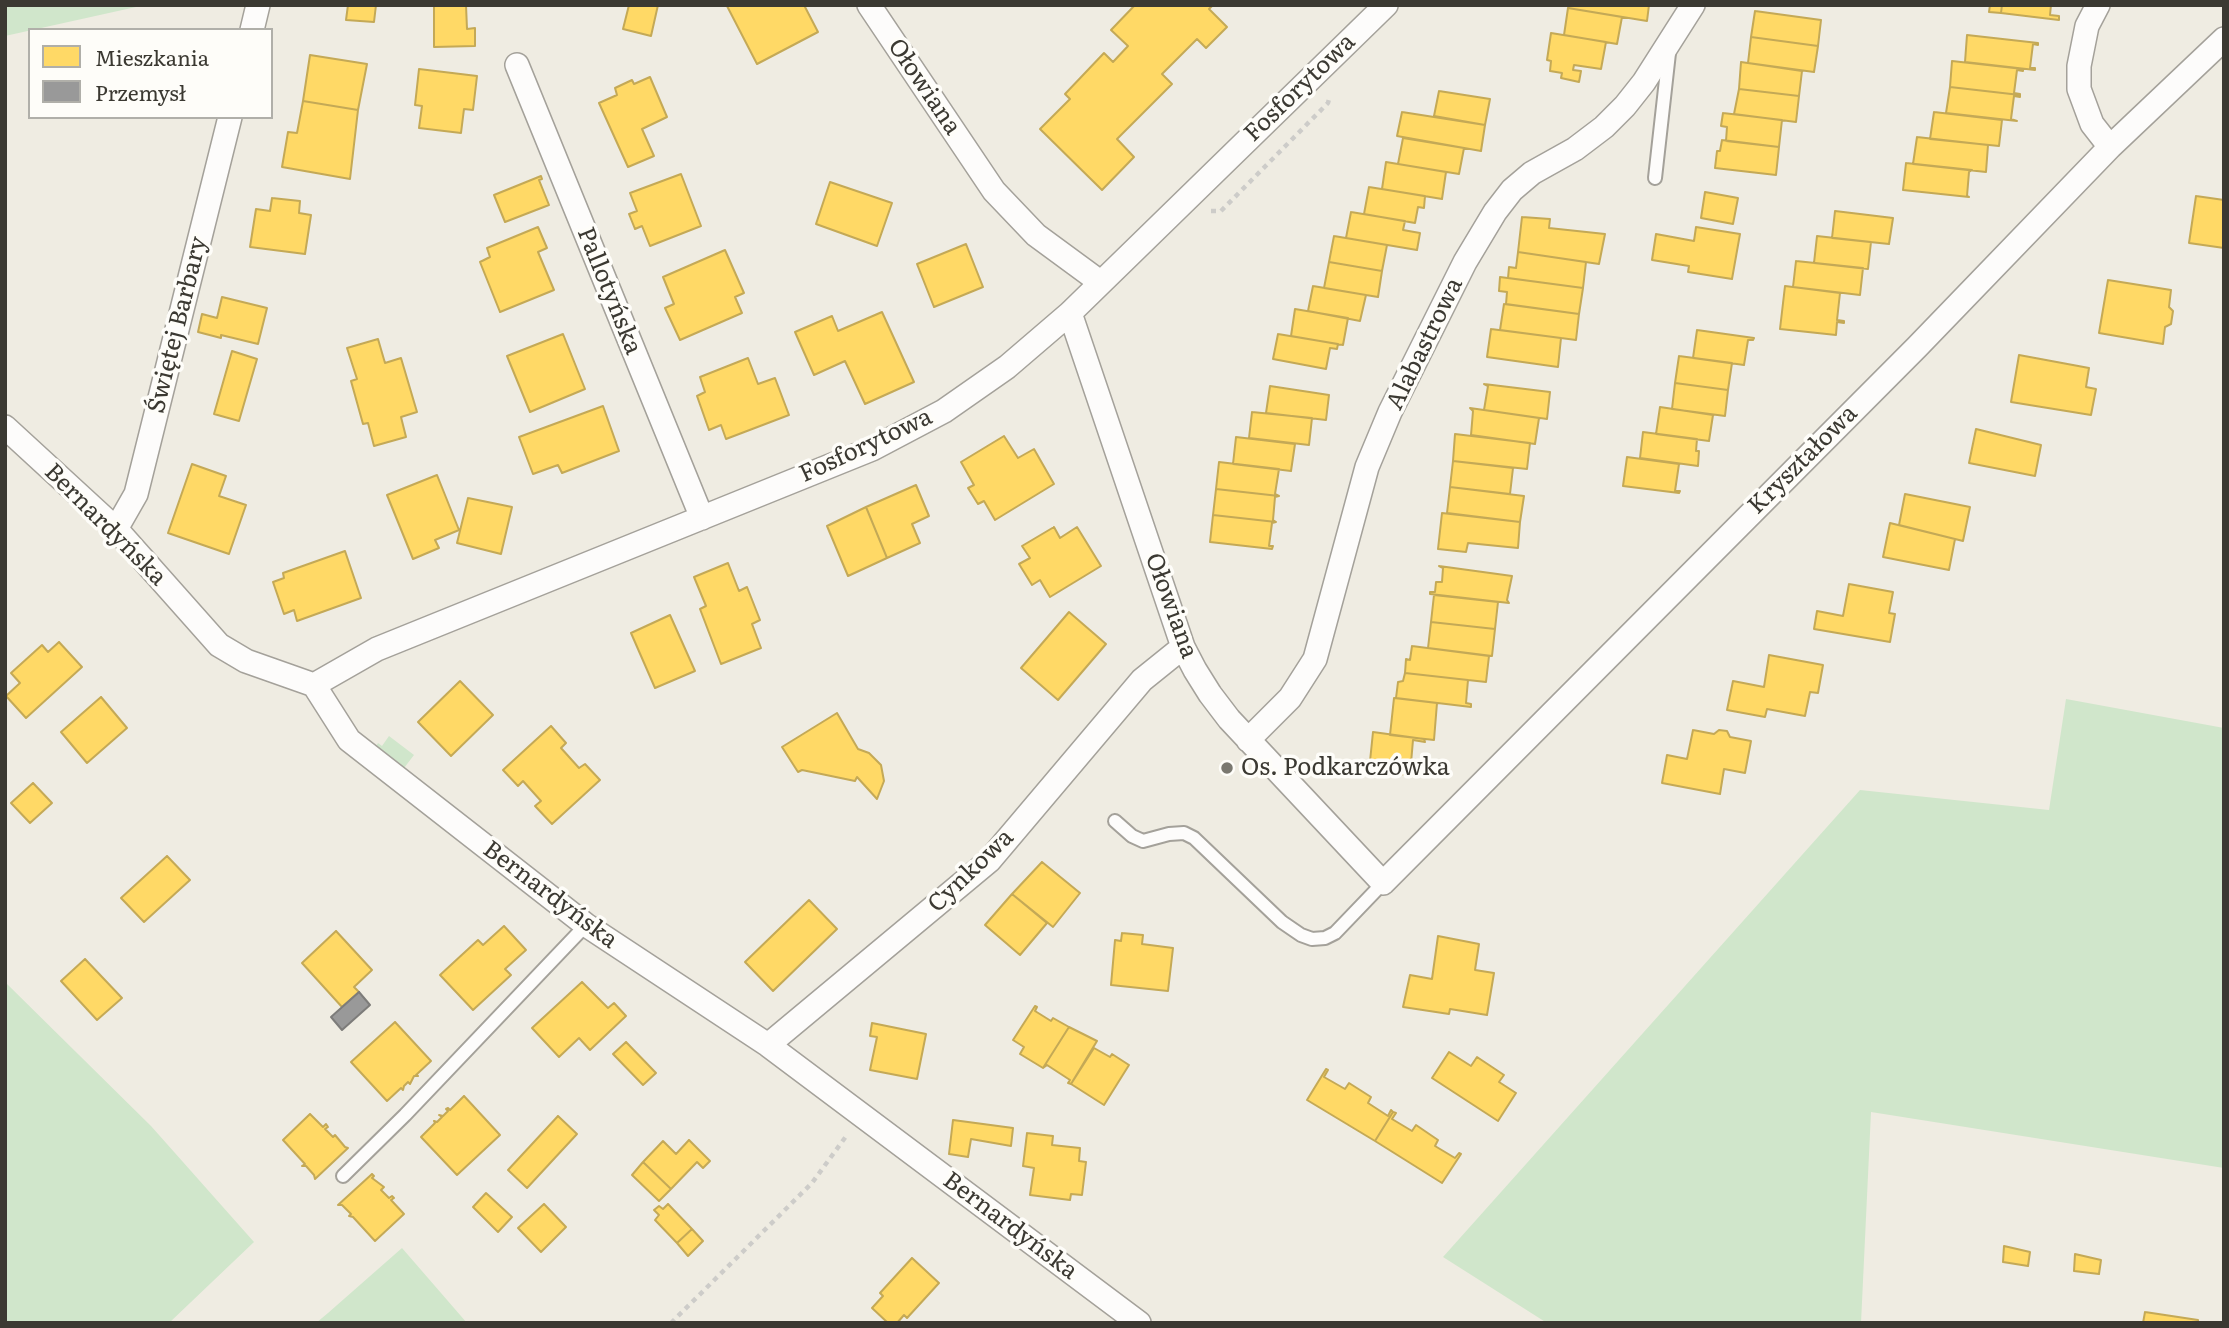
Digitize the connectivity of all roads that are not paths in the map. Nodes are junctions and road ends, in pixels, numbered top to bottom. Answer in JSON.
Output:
{"nodes":[{"id":1,"x":258,"y":5,"type":"edge"},
{"id":2,"x":869,"y":5,"type":"edge"},
{"id":3,"x":1386,"y":5,"type":"edge"},
{"id":4,"x":1693,"y":5,"type":"edge"},
{"id":5,"x":2098,"y":5,"type":"edge"},
{"id":6,"x":252,"y":28,"type":"edge"},
{"id":7,"x":2224,"y":39,"type":"edge"},
{"id":8,"x":1670,"y":42,"type":"junction"},
{"id":9,"x":517,"y":65,"type":"dead end"},
{"id":10,"x":230,"y":119,"type":"edge"},
{"id":11,"x":2110,"y":147,"type":"junction"},
{"id":12,"x":1655,"y":178,"type":"dead end"},
{"id":13,"x":1100,"y":282,"type":"junction"},
{"id":14,"x":1070,"y":313,"type":"junction"},
{"id":15,"x":5,"y":427,"type":"edge"},
{"id":16,"x":702,"y":517,"type":"junction"},
{"id":17,"x":116,"y":529,"type":"junction"},
{"id":18,"x":1183,"y":647,"type":"junction"},
{"id":19,"x":314,"y":685,"type":"junction"},
{"id":20,"x":1248,"y":740,"type":"junction"},
{"id":21,"x":1115,"y":821,"type":"dead end"},
{"id":22,"x":1383,"y":883,"type":"junction"},
{"id":23,"x":586,"y":925,"type":"junction"},
{"id":24,"x":768,"y":1045,"type":"junction"},
{"id":25,"x":343,"y":1176,"type":"dead end"},
{"id":26,"x":1139,"y":1323,"type":"edge"}],
"edges":[{"from":1,"to":6,"type":"street"},
{"from":2,"to":13,"type":"street","name":"Ołowiana"},
{"from":3,"to":13,"type":"street","name":"Fosforytowa"},
{"from":4,"to":8,"type":"street","name":"Alabastrowa"},
{"from":5,"to":11,"type":"street"},
{"from":7,"to":11,"type":"street","name":"Kryształowa"},
{"from":8,"to":12,"type":"lane"},
{"from":8,"to":20,"type":"street","name":"Alabastrowa"},
{"from":9,"to":16,"type":"street","name":"Pallotyńska"},
{"from":10,"to":17,"type":"street","name":"Świętej Barbary"},
{"from":11,"to":22,"type":"street","name":"Kryształowa"},
{"from":13,"to":14,"type":"street","name":"Fosforytowa"},
{"from":14,"to":16,"type":"street","name":"Fosforytowa"},
{"from":14,"to":18,"type":"street","name":"Ołowiana"},
{"from":15,"to":17,"type":"street","name":"Bernardyńska"},
{"from":16,"to":19,"type":"street","name":"Fosforytowa"},
{"from":17,"to":19,"type":"street","name":"Bernardyńska"},
{"from":18,"to":20,"type":"street","name":"Ołowiana"},
{"from":18,"to":24,"type":"street","name":"Cynkowa"},
{"from":19,"to":23,"type":"street","name":"Bernardyńska"},
{"from":20,"to":22,"type":"street","name":"Ołowiana"},
{"from":21,"to":22,"type":"lane"},
{"from":23,"to":24,"type":"street","name":"Bernardyńska"},
{"from":23,"to":25,"type":"lane"},
{"from":24,"to":26,"type":"street","name":"Bernardyńska"}]}
